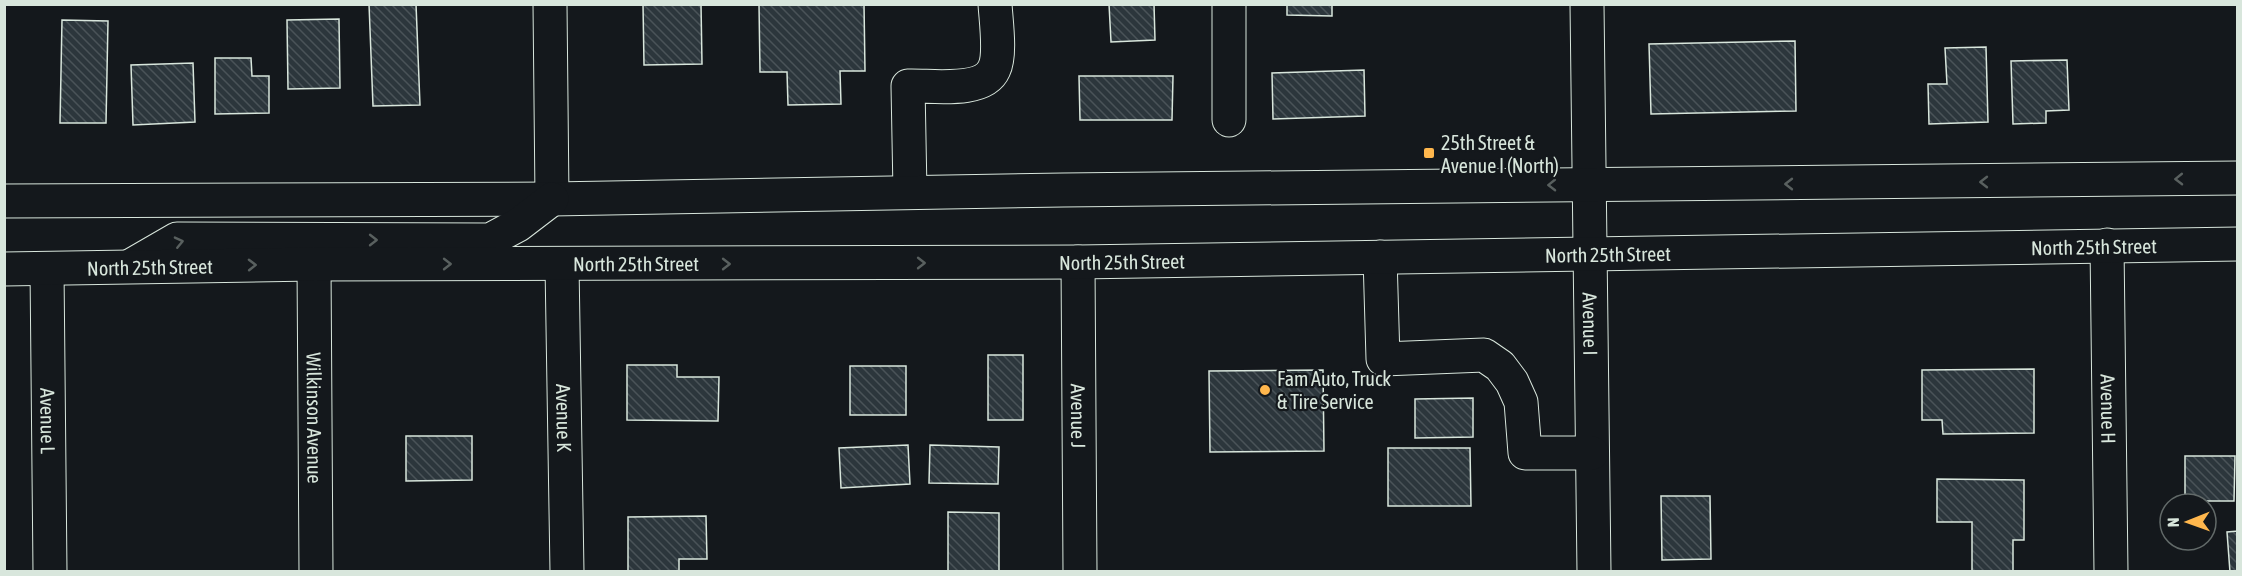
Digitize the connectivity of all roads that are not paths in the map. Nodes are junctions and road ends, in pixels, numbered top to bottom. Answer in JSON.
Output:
{"nodes":[{"id":1,"x":550,"y":4,"type":"edge"},
{"id":2,"x":995,"y":4,"type":"edge"},
{"id":3,"x":1229,"y":4,"type":"edge"},
{"id":4,"x":1587,"y":4,"type":"edge"},
{"id":5,"x":1229,"y":120,"type":"dead end"},
{"id":6,"x":2238,"y":178,"type":"edge"},
{"id":7,"x":1588,"y":185,"type":"junction"},
{"id":8,"x":909,"y":192,"type":"junction"},
{"id":9,"x":552,"y":199,"type":"junction"},
{"id":10,"x":4,"y":201,"type":"edge"},
{"id":11,"x":2229,"y":240,"type":"edge"},
{"id":12,"x":2107,"y":245,"type":"junction"},
{"id":13,"x":1590,"y":253,"type":"junction"},
{"id":14,"x":1380,"y":257,"type":"junction"},
{"id":15,"x":1078,"y":262,"type":"junction"},
{"id":16,"x":314,"y":264,"type":"junction"},
{"id":17,"x":562,"y":265,"type":"junction"},
{"id":18,"x":127,"y":268,"type":"junction"},
{"id":19,"x":4,"y":269,"type":"edge"},
{"id":20,"x":47,"y":269,"type":"junction"},
{"id":21,"x":1592,"y":453,"type":"junction"},
{"id":22,"x":50,"y":572,"type":"edge"},
{"id":23,"x":316,"y":572,"type":"edge"},
{"id":24,"x":567,"y":572,"type":"edge"},
{"id":25,"x":1080,"y":572,"type":"edge"},
{"id":26,"x":1594,"y":572,"type":"edge"},
{"id":27,"x":2111,"y":572,"type":"edge"}],
"edges":[{"from":1,"to":9,"type":"main road"},
{"from":2,"to":8,"type":"main road"},
{"from":3,"to":5,"type":"main road"},
{"from":4,"to":7,"type":"main road","name":"Avenue I"},
{"from":6,"to":7,"type":"main road","one_way":true},
{"from":7,"to":8,"type":"main road","one_way":true},
{"from":7,"to":13,"type":"main road","name":"Avenue I"},
{"from":8,"to":9,"type":"main road"},
{"from":9,"to":10,"type":"main road"},
{"from":18,"to":9,"type":"main road","one_way":true},
{"from":11,"to":12,"type":"main road","name":"North 25th Street"},
{"from":12,"to":13,"type":"main road","name":"North 25th Street"},
{"from":12,"to":27,"type":"main road","name":"Avenue H"},
{"from":13,"to":14,"type":"main road","name":"North 25th Street"},
{"from":13,"to":21,"type":"main road","name":"Avenue I"},
{"from":14,"to":15,"type":"main road","name":"North 25th Street"},
{"from":14,"to":21,"type":"main road"},
{"from":17,"to":15,"type":"main road","name":"North 25th Street","one_way":true},
{"from":15,"to":25,"type":"main road","name":"Avenue J"},
{"from":16,"to":17,"type":"main road","name":"North 25th Street","one_way":true},
{"from":18,"to":16,"type":"main road","name":"North 25th Street","one_way":true},
{"from":16,"to":23,"type":"main road","name":"Wilkinson Avenue"},
{"from":17,"to":24,"type":"main road","name":"Avenue K"},
{"from":18,"to":20,"type":"main road","name":"North 25th Street"},
{"from":19,"to":20,"type":"main road","name":"North 25th Street"},
{"from":20,"to":22,"type":"main road","name":"Avenue L"},
{"from":21,"to":26,"type":"main road","name":"Avenue I"}]}
